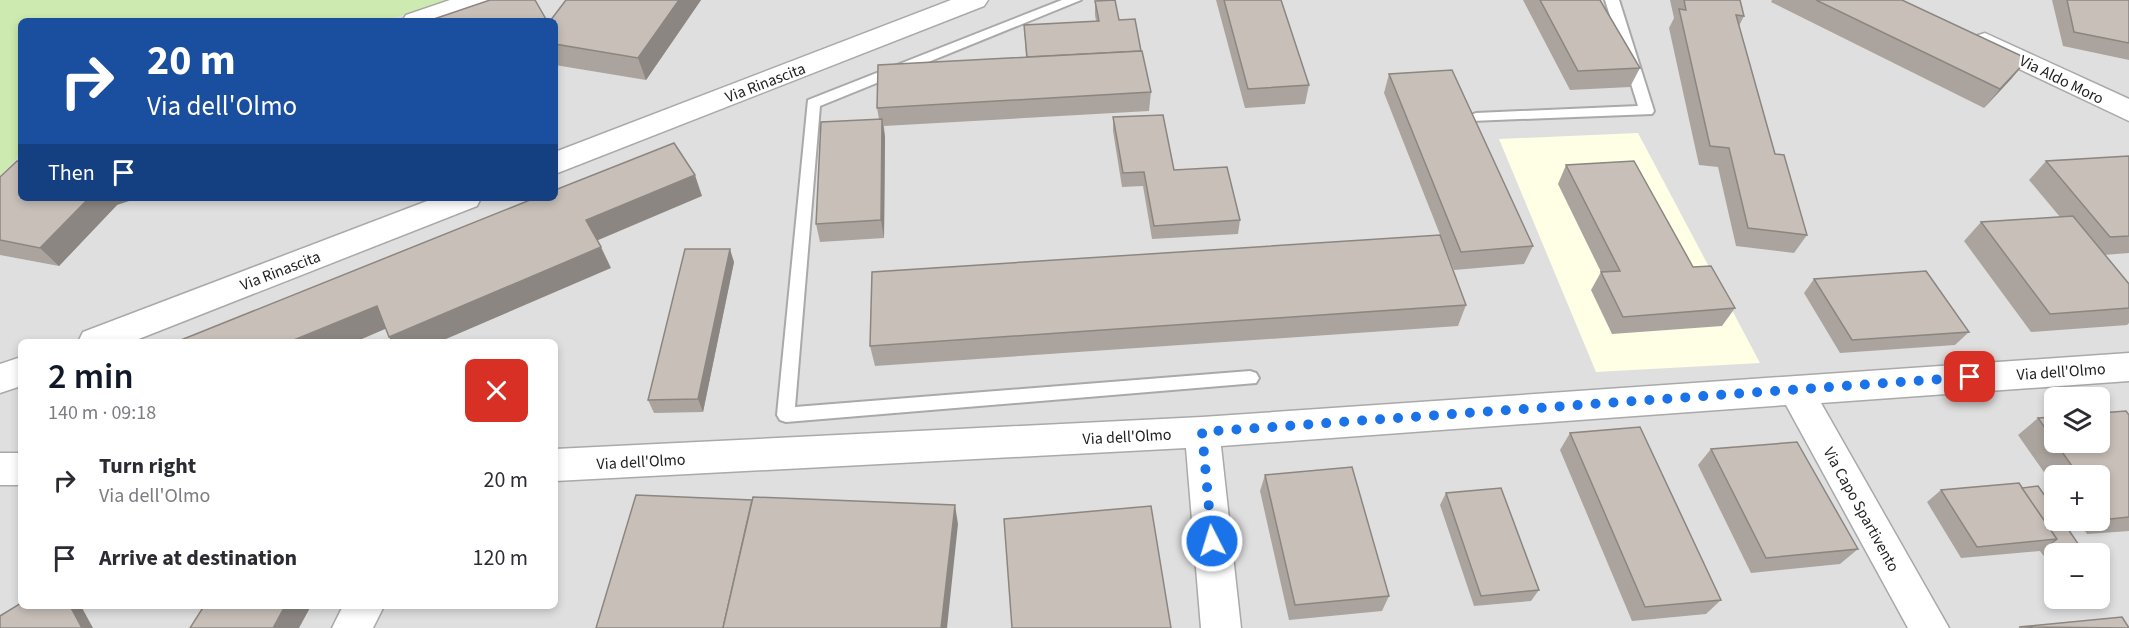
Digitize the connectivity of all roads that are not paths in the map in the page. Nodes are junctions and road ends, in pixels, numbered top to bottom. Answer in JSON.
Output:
{"nodes":[{"id":1,"x":476,"y":0,"type":"edge"},
{"id":2,"x":975,"y":0,"type":"edge"},
{"id":3,"x":1074,"y":0,"type":"edge"},
{"id":4,"x":1612,"y":0,"type":"edge"},
{"id":5,"x":424,"y":18,"type":"edge"},
{"id":6,"x":1961,"y":30,"type":"edge"},
{"id":7,"x":2129,"y":111,"type":"edge"},
{"id":8,"x":1476,"y":118,"type":"edge"},
{"id":9,"x":558,"y":162,"type":"edge"},
{"id":10,"x":448,"y":201,"type":"edge"},
{"id":11,"x":406,"y":208,"type":"edge"},
{"id":12,"x":102,"y":339,"type":"edge"},
{"id":13,"x":2129,"y":367,"type":"edge"},
{"id":14,"x":18,"y":372,"type":"edge"},
{"id":15,"x":1250,"y":378,"type":"dead end"},
{"id":16,"x":0,"y":379,"type":"edge"},
{"id":17,"x":1795,"y":390,"type":"junction"},
{"id":18,"x":1202,"y":432,"type":"junction"},
{"id":19,"x":558,"y":465,"type":"edge"},
{"id":20,"x":0,"y":469,"type":"edge"},
{"id":21,"x":18,"y":469,"type":"edge"},
{"id":22,"x":362,"y":609,"type":"edge"},
{"id":23,"x":352,"y":628,"type":"edge"},
{"id":24,"x":1221,"y":628,"type":"edge"},
{"id":25,"x":1929,"y":628,"type":"edge"}],
"edges":[{"from":1,"to":5,"type":"street"},
{"from":2,"to":9,"type":"street","name":"Via Rinascita"},
{"from":3,"to":15,"type":"lane"},
{"from":4,"to":8,"type":"lane"},
{"from":6,"to":7,"type":"street","name":"Via Aldo Moro"},
{"from":10,"to":11,"type":"street","name":"Via Rinascita"},
{"from":11,"to":12,"type":"street","name":"Via Rinascita"},
{"from":13,"to":17,"type":"street","name":"Via dell'Olmo"},
{"from":14,"to":16,"type":"street"},
{"from":17,"to":18,"type":"street","name":"Via dell'Olmo"},
{"from":17,"to":25,"type":"street","name":"Via Capo Spartivento"},
{"from":18,"to":19,"type":"street","name":"Via dell'Olmo"},
{"from":18,"to":24,"type":"street"},
{"from":20,"to":21,"type":"street"},
{"from":22,"to":23,"type":"street"}]}
